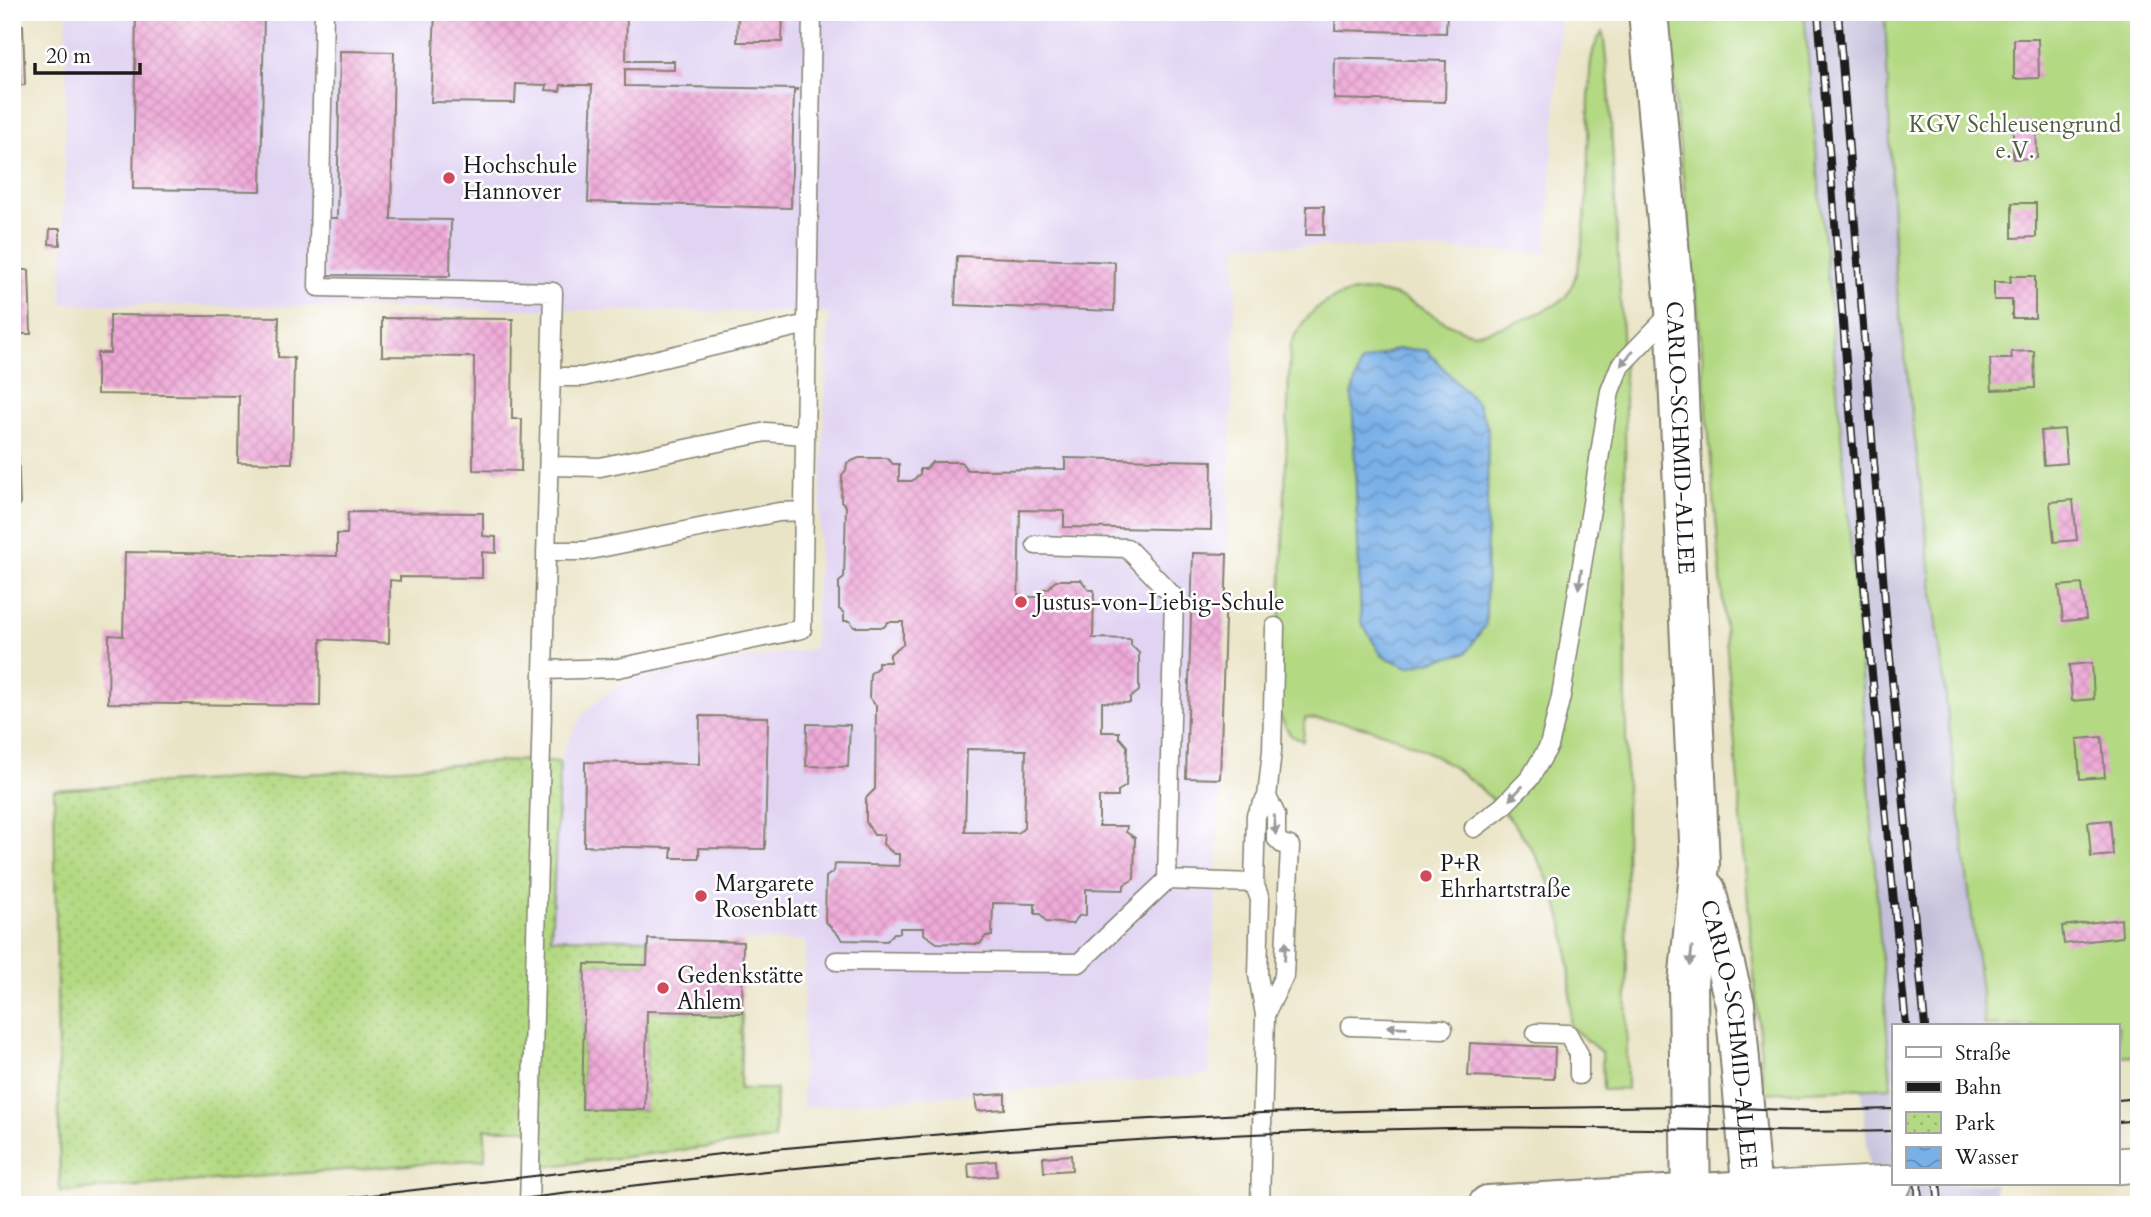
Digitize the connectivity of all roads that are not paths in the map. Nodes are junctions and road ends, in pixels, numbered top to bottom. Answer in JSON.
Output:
{"nodes":[{"id":1,"x":324,"y":12,"type":"edge"},
{"id":2,"x":812,"y":12,"type":"edge"},
{"id":3,"x":1648,"y":12,"type":"edge"},
{"id":4,"x":1675,"y":310,"type":"junction"},
{"id":5,"x":807,"y":324,"type":"junction"},
{"id":6,"x":551,"y":377,"type":"junction"},
{"id":7,"x":805,"y":436,"type":"junction"},
{"id":8,"x":549,"y":466,"type":"junction"},
{"id":9,"x":804,"y":511,"type":"junction"},
{"id":10,"x":1036,"y":545,"type":"dead end"},
{"id":11,"x":546,"y":551,"type":"junction"},
{"id":12,"x":1275,"y":627,"type":"dead end"},
{"id":13,"x":543,"y":670,"type":"junction"},
{"id":14,"x":1267,"y":797,"type":"junction"},
{"id":15,"x":1474,"y":828,"type":"dead end"},
{"id":16,"x":1700,"y":864,"type":"junction"},
{"id":17,"x":1167,"y":880,"type":"junction"},
{"id":18,"x":1254,"y":883,"type":"junction"},
{"id":19,"x":836,"y":961,"type":"dead end"},
{"id":20,"x":1265,"y":1015,"type":"junction"},
{"id":21,"x":1350,"y":1026,"type":"dead end"},
{"id":22,"x":1443,"y":1029,"type":"dead end"},
{"id":23,"x":1536,"y":1033,"type":"dead end"},
{"id":24,"x":1579,"y":1075,"type":"dead end"},
{"id":25,"x":2139,"y":1164,"type":"edge"},
{"id":26,"x":2120,"y":1166,"type":"edge"},
{"id":27,"x":1892,"y":1184,"type":"edge"},
{"id":28,"x":1753,"y":1198,"type":"edge"},
{"id":29,"x":1691,"y":1199,"type":"edge"},
{"id":30,"x":529,"y":1205,"type":"edge"},
{"id":31,"x":1260,"y":1205,"type":"edge"},
{"id":32,"x":1488,"y":1205,"type":"edge"}],
"edges":[{"from":1,"to":6,"type":"lane"},
{"from":2,"to":5,"type":"lane"},
{"from":3,"to":4,"type":"main road","name":"CARLO-SCHMID-ALLEE"},
{"from":4,"to":15,"type":"lane","one_way":true},
{"from":4,"to":16,"type":"main road","name":"CARLO-SCHMID-ALLEE"},
{"from":5,"to":6,"type":"lane"},
{"from":5,"to":7,"type":"lane"},
{"from":6,"to":8,"type":"lane"},
{"from":7,"to":8,"type":"lane"},
{"from":7,"to":9,"type":"lane"},
{"from":8,"to":11,"type":"lane"},
{"from":9,"to":11,"type":"lane"},
{"from":9,"to":13,"type":"lane"},
{"from":10,"to":17,"type":"lane"},
{"from":11,"to":13,"type":"lane"},
{"from":12,"to":14,"type":"lane"},
{"from":13,"to":30,"type":"lane"},
{"from":14,"to":18,"type":"lane"},
{"from":14,"to":20,"type":"lane"},
{"from":16,"to":28,"type":"main road","name":"CARLO-SCHMID-ALLEE"},
{"from":16,"to":29,"type":"main road","name":"CARLO-SCHMID-ALLEE","one_way":true},
{"from":17,"to":18,"type":"lane"},
{"from":17,"to":19,"type":"lane"},
{"from":18,"to":20,"type":"lane"},
{"from":20,"to":31,"type":"lane"},
{"from":22,"to":21,"type":"lane","one_way":true},
{"from":23,"to":24,"type":"lane"},
{"from":25,"to":26,"type":"street"},
{"from":27,"to":28,"type":"street"},
{"from":28,"to":29,"type":"main road"},
{"from":29,"to":32,"type":"main road"}]}
